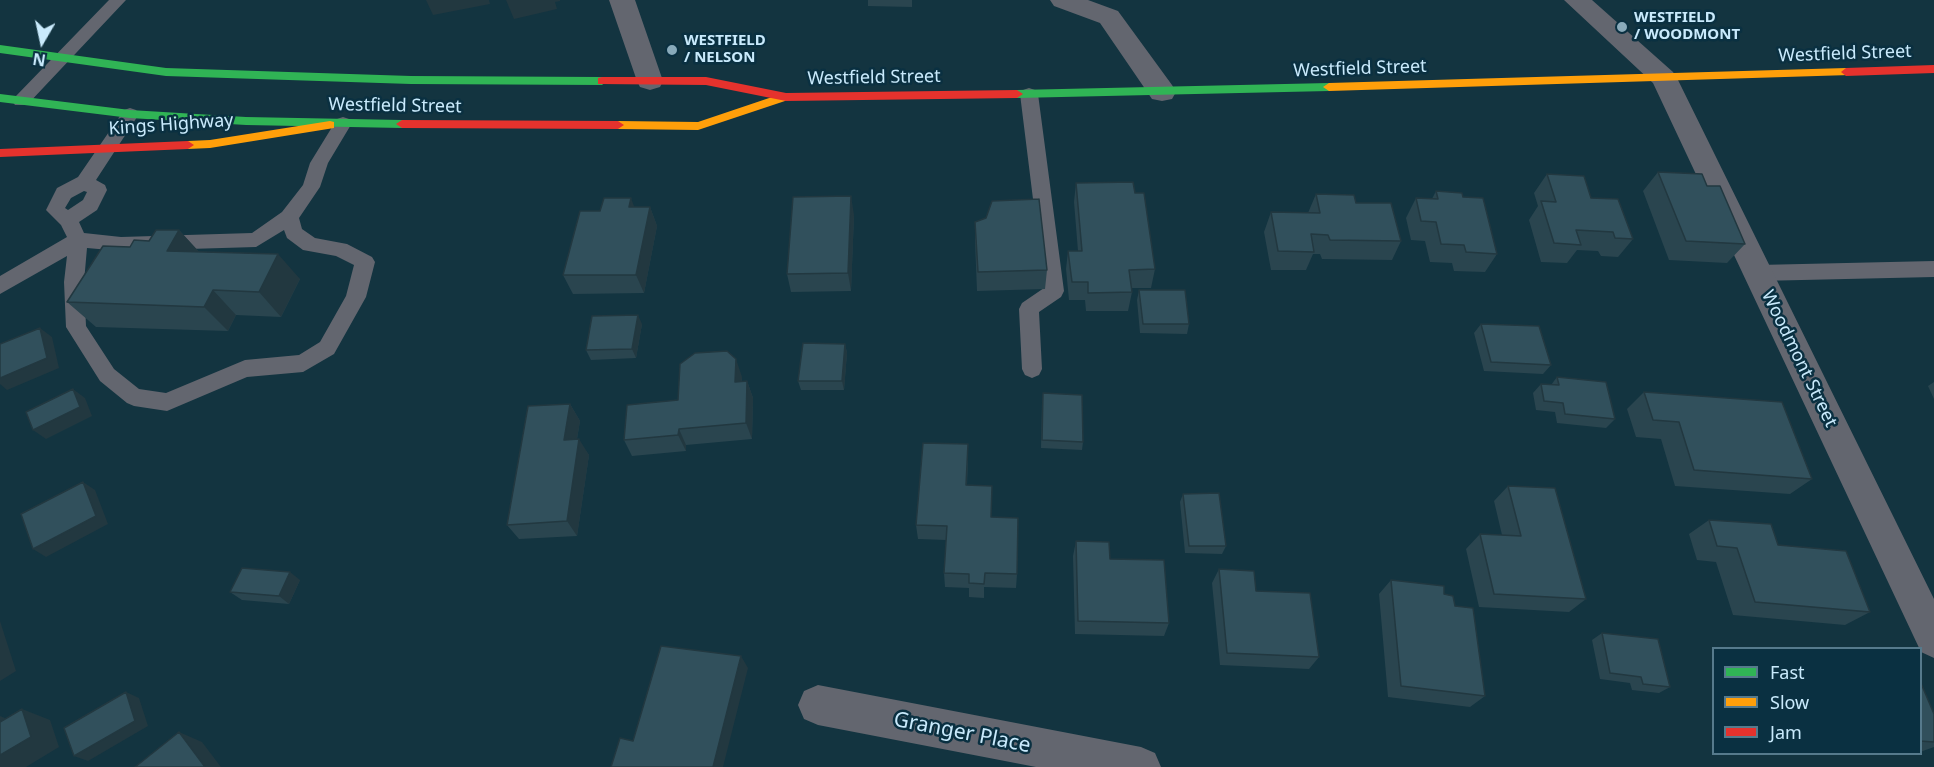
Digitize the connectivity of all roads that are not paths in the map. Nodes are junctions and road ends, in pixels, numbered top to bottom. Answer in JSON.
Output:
{"nodes":[{"id":1,"x":118,"y":0,"type":"edge"},
{"id":2,"x":622,"y":0,"type":"edge"},
{"id":3,"x":1063,"y":0,"type":"edge"},
{"id":4,"x":1576,"y":0,"type":"edge"},
{"id":5,"x":1110,"y":8,"type":"edge"},
{"id":6,"x":0,"y":49,"type":"edge"},
{"id":7,"x":61,"y":59,"type":"junction"},
{"id":8,"x":1934,"y":69,"type":"edge"},
{"id":9,"x":1664,"y":78,"type":"junction"},
{"id":10,"x":650,"y":81,"type":"junction"},
{"id":11,"x":1162,"y":92,"type":"junction"},
{"id":12,"x":1029,"y":94,"type":"junction"},
{"id":13,"x":786,"y":97,"type":"junction"},
{"id":14,"x":0,"y":98,"type":"edge"},
{"id":15,"x":21,"y":101,"type":"junction"},
{"id":16,"x":0,"y":104,"type":"edge"},
{"id":17,"x":130,"y":114,"type":"junction"},
{"id":18,"x":343,"y":123,"type":"junction"},
{"id":19,"x":107,"y":148,"type":"junction"},
{"id":20,"x":0,"y":153,"type":"edge"},
{"id":21,"x":290,"y":217,"type":"junction"},
{"id":22,"x":78,"y":240,"type":"junction"},
{"id":23,"x":1934,"y":269,"type":"edge"},
{"id":24,"x":1758,"y":273,"type":"junction"},
{"id":25,"x":0,"y":286,"type":"edge"},
{"id":26,"x":1032,"y":369,"type":"dead end"},
{"id":27,"x":1934,"y":639,"type":"edge"},
{"id":28,"x":818,"y":705,"type":"dead end"},
{"id":29,"x":1141,"y":767,"type":"edge"}],
"edges":[{"from":1,"to":7,"type":"lane"},
{"from":2,"to":10,"type":"street"},
{"from":3,"to":5,"type":"street"},
{"from":4,"to":9,"type":"street"},
{"from":5,"to":11,"type":"street"},
{"from":6,"to":7,"type":"main road","name":"Westfield Street"},
{"from":7,"to":10,"type":"main road","name":"Westfield Street"},
{"from":7,"to":15,"type":"lane"},
{"from":8,"to":9,"type":"main road","name":"Westfield Street"},
{"from":9,"to":11,"type":"main road","name":"Westfield Street"},
{"from":9,"to":24,"type":"street","name":"Woodmont Street"},
{"from":10,"to":13,"type":"main road","name":"Westfield Street"},
{"from":11,"to":12,"type":"main road","name":"Westfield Street"},
{"from":12,"to":13,"type":"main road","name":"Westfield Street"},
{"from":12,"to":26,"type":"lane"},
{"from":13,"to":18,"type":"main road","name":"Westfield Street"},
{"from":14,"to":15,"type":"main road","name":"Westfield Street"},
{"from":15,"to":16,"type":"main road"},
{"from":15,"to":17,"type":"main road","name":"Westfield Street"},
{"from":17,"to":18,"type":"main road","name":"Westfield Street"},
{"from":17,"to":19,"type":"lane"},
{"from":18,"to":19,"type":"main road","name":"Kings Highway"},
{"from":18,"to":21,"type":"lane"},
{"from":19,"to":20,"type":"main road","name":"Kings Highway"},
{"from":19,"to":22,"type":"lane"},
{"from":21,"to":22,"type":"lane"},
{"from":21,"to":22,"type":"lane"},
{"from":22,"to":25,"type":"lane"},
{"from":23,"to":24,"type":"lane"},
{"from":24,"to":27,"type":"street","name":"Woodmont Street"},
{"from":28,"to":29,"type":"street","name":"Granger Place"}]}
